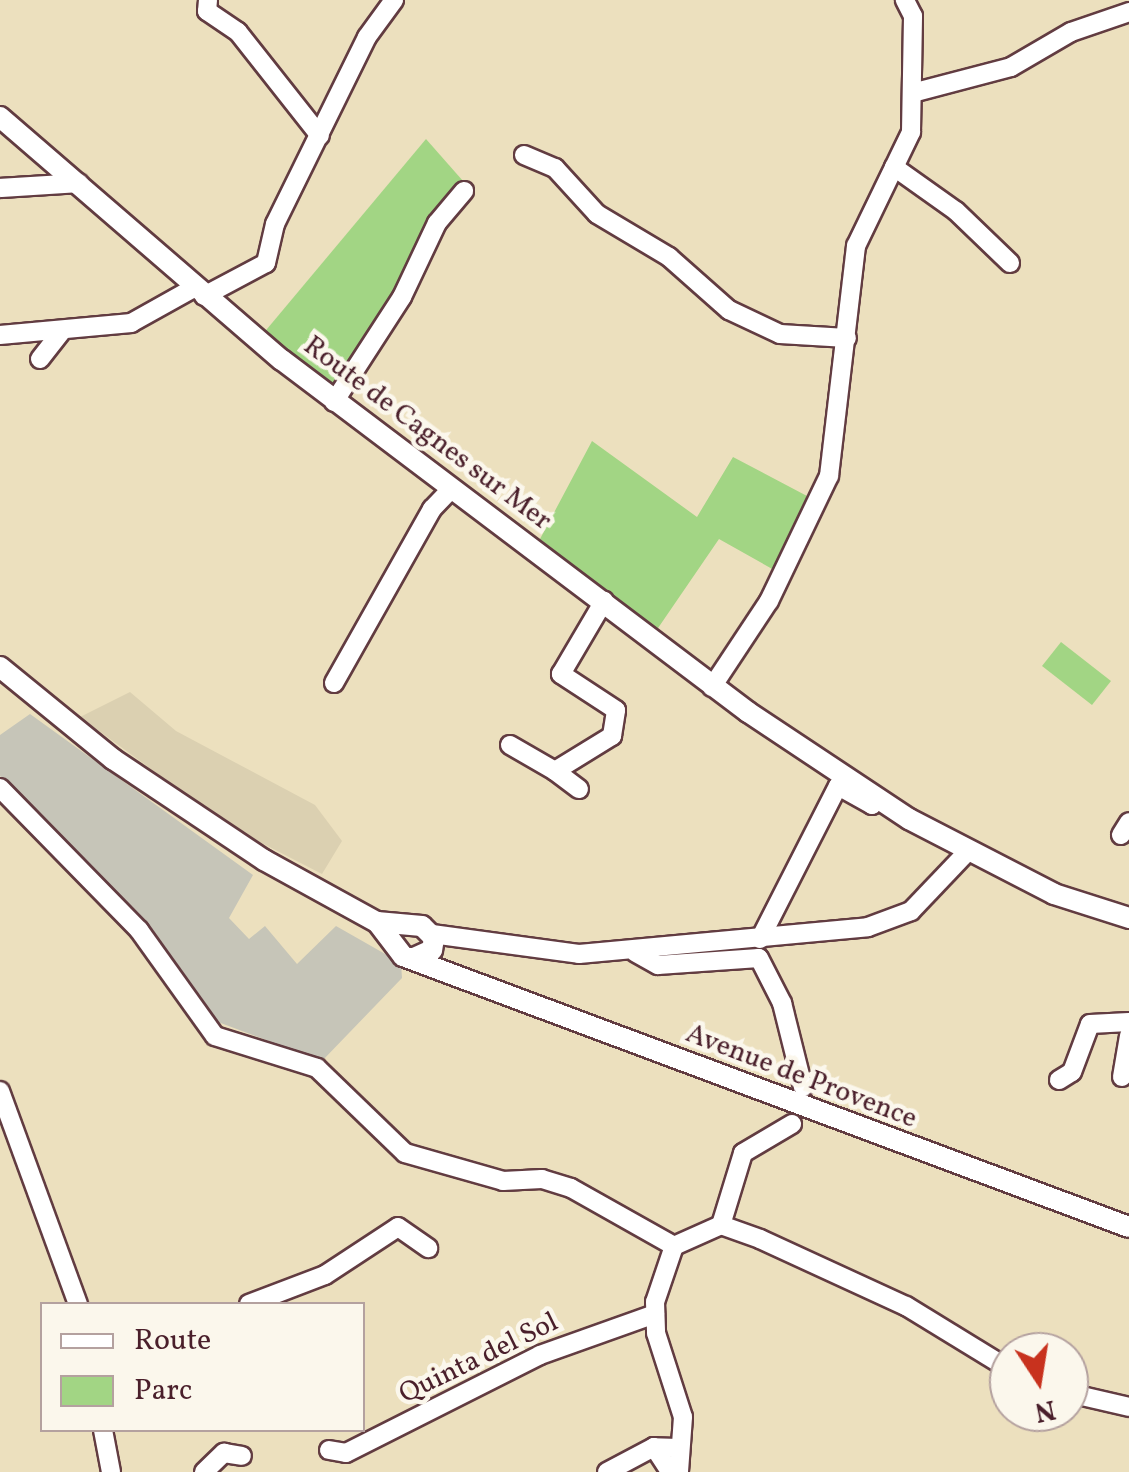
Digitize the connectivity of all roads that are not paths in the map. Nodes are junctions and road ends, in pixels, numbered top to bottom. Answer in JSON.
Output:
{"nodes":[{"id":1,"x":208,"y":0,"type":"edge"},
{"id":2,"x":394,"y":0,"type":"edge"},
{"id":3,"x":904,"y":0,"type":"edge"},
{"id":4,"x":1129,"y":12,"type":"edge"},
{"id":5,"x":916,"y":92,"type":"junction"},
{"id":6,"x":0,"y":117,"type":"edge"},
{"id":7,"x":320,"y":136,"type":"junction"},
{"id":8,"x":524,"y":155,"type":"dead end"},
{"id":9,"x":894,"y":167,"type":"junction"},
{"id":10,"x":79,"y":183,"type":"junction"},
{"id":11,"x":0,"y":188,"type":"edge"},
{"id":12,"x":464,"y":191,"type":"dead end"},
{"id":13,"x":1010,"y":263,"type":"dead end"},
{"id":14,"x":199,"y":292,"type":"junction"},
{"id":15,"x":61,"y":331,"type":"junction"},
{"id":16,"x":0,"y":335,"type":"edge"},
{"id":17,"x":847,"y":338,"type":"junction"},
{"id":18,"x":40,"y":359,"type":"dead end"},
{"id":19,"x":334,"y":402,"type":"junction"},
{"id":20,"x":452,"y":489,"type":"junction"},
{"id":21,"x":604,"y":601,"type":"junction"},
{"id":22,"x":0,"y":666,"type":"edge"},
{"id":23,"x":334,"y":684,"type":"dead end"},
{"id":24,"x":712,"y":686,"type":"junction"},
{"id":25,"x":510,"y":745,"type":"dead end"},
{"id":26,"x":556,"y":772,"type":"junction"},
{"id":27,"x":0,"y":788,"type":"edge"},
{"id":28,"x":579,"y":789,"type":"dead end"},
{"id":29,"x":879,"y":794,"type":"junction"},
{"id":30,"x":913,"y":808,"type":"junction"},
{"id":31,"x":963,"y":846,"type":"junction"},
{"id":32,"x":1088,"y":897,"type":"junction"},
{"id":33,"x":1129,"y":908,"type":"edge"},
{"id":34,"x":1129,"y":918,"type":"edge"},
{"id":35,"x":388,"y":929,"type":"junction"},
{"id":36,"x":760,"y":939,"type":"junction"},
{"id":37,"x":432,"y":945,"type":"junction"},
{"id":38,"x":635,"y":953,"type":"junction"},
{"id":39,"x":1129,"y":1022,"type":"edge"},
{"id":40,"x":1129,"y":1036,"type":"edge"},
{"id":41,"x":1122,"y":1077,"type":"dead end"},
{"id":42,"x":1059,"y":1080,"type":"dead end"},
{"id":43,"x":803,"y":1087,"type":"dead end"},
{"id":44,"x":0,"y":1092,"type":"edge"},
{"id":45,"x":792,"y":1124,"type":"dead end"},
{"id":46,"x":721,"y":1226,"type":"junction"},
{"id":47,"x":1129,"y":1227,"type":"edge"},
{"id":48,"x":674,"y":1246,"type":"junction"},
{"id":49,"x":428,"y":1248,"type":"dead end"},
{"id":50,"x":77,"y":1302,"type":"edge"},
{"id":51,"x":254,"y":1302,"type":"edge"},
{"id":52,"x":655,"y":1314,"type":"junction"},
{"id":53,"x":989,"y":1357,"type":"edge"},
{"id":54,"x":1089,"y":1398,"type":"edge"},
{"id":55,"x":1129,"y":1407,"type":"edge"},
{"id":56,"x":103,"y":1432,"type":"edge"},
{"id":57,"x":654,"y":1446,"type":"junction"},
{"id":58,"x":678,"y":1448,"type":"junction"},
{"id":59,"x":329,"y":1450,"type":"dead end"},
{"id":60,"x":242,"y":1456,"type":"dead end"},
{"id":61,"x":111,"y":1472,"type":"edge"},
{"id":62,"x":204,"y":1472,"type":"edge"},
{"id":63,"x":608,"y":1472,"type":"edge"},
{"id":64,"x":679,"y":1472,"type":"edge"}],
"edges":[{"from":1,"to":7,"type":"street"},
{"from":2,"to":7,"type":"street"},
{"from":3,"to":5,"type":"street"},
{"from":4,"to":5,"type":"street"},
{"from":5,"to":9,"type":"street"},
{"from":6,"to":10,"type":"main road","name":"Route de Cagnes sur Mer"},
{"from":7,"to":14,"type":"street"},
{"from":8,"to":17,"type":"street"},
{"from":9,"to":13,"type":"street"},
{"from":9,"to":17,"type":"street"},
{"from":10,"to":11,"type":"street"},
{"from":10,"to":14,"type":"main road","name":"Route de Cagnes sur Mer"},
{"from":12,"to":19,"type":"street"},
{"from":14,"to":15,"type":"street"},
{"from":14,"to":19,"type":"main road","name":"Route de Cagnes sur Mer"},
{"from":15,"to":16,"type":"street"},
{"from":15,"to":18,"type":"street"},
{"from":17,"to":24,"type":"street"},
{"from":19,"to":20,"type":"main road","name":"Route de Cagnes sur Mer"},
{"from":20,"to":21,"type":"main road","name":"Route de Cagnes sur Mer"},
{"from":20,"to":23,"type":"street"},
{"from":21,"to":24,"type":"main road","name":"Route de Cagnes sur Mer"},
{"from":21,"to":26,"type":"street"},
{"from":22,"to":35,"type":"main road"},
{"from":24,"to":29,"type":"main road","name":"Route de Cagnes sur Mer"},
{"from":25,"to":26,"type":"street"},
{"from":26,"to":28,"type":"street"},
{"from":27,"to":48,"type":"street"},
{"from":29,"to":30,"type":"main road","name":"Route de Cagnes sur Mer"},
{"from":29,"to":31,"type":"main road","name":"Route de Cagnes sur Mer"},
{"from":29,"to":36,"type":"street"},
{"from":30,"to":31,"type":"main road"},
{"from":30,"to":32,"type":"main road","name":"Route de Cagnes sur Mer"},
{"from":31,"to":32,"type":"street"},
{"from":31,"to":34,"type":"main road","name":"Route de Cagnes sur Mer"},
{"from":31,"to":36,"type":"street"},
{"from":32,"to":33,"type":"main road","name":"Route de Cagnes sur Mer"},
{"from":35,"to":37,"type":"main road","name":"Avenue de Provence"},
{"from":35,"to":37,"type":"main road"},
{"from":36,"to":38,"type":"street"},
{"from":37,"to":38,"type":"street"},
{"from":37,"to":47,"type":"main road","name":"Avenue de Provence"},
{"from":38,"to":43,"type":"street"},
{"from":39,"to":42,"type":"street"},
{"from":40,"to":41,"type":"street"},
{"from":44,"to":50,"type":"street"},
{"from":45,"to":46,"type":"street"},
{"from":46,"to":48,"type":"street"},
{"from":46,"to":53,"type":"street"},
{"from":48,"to":52,"type":"street"},
{"from":49,"to":51,"type":"street"},
{"from":52,"to":58,"type":"street"},
{"from":52,"to":59,"type":"street","name":"Quinta del Sol"},
{"from":54,"to":55,"type":"street"},
{"from":56,"to":61,"type":"street"},
{"from":57,"to":58,"type":"street"},
{"from":57,"to":63,"type":"street"},
{"from":57,"to":64,"type":"street"},
{"from":58,"to":64,"type":"street"},
{"from":60,"to":62,"type":"street"}]}
